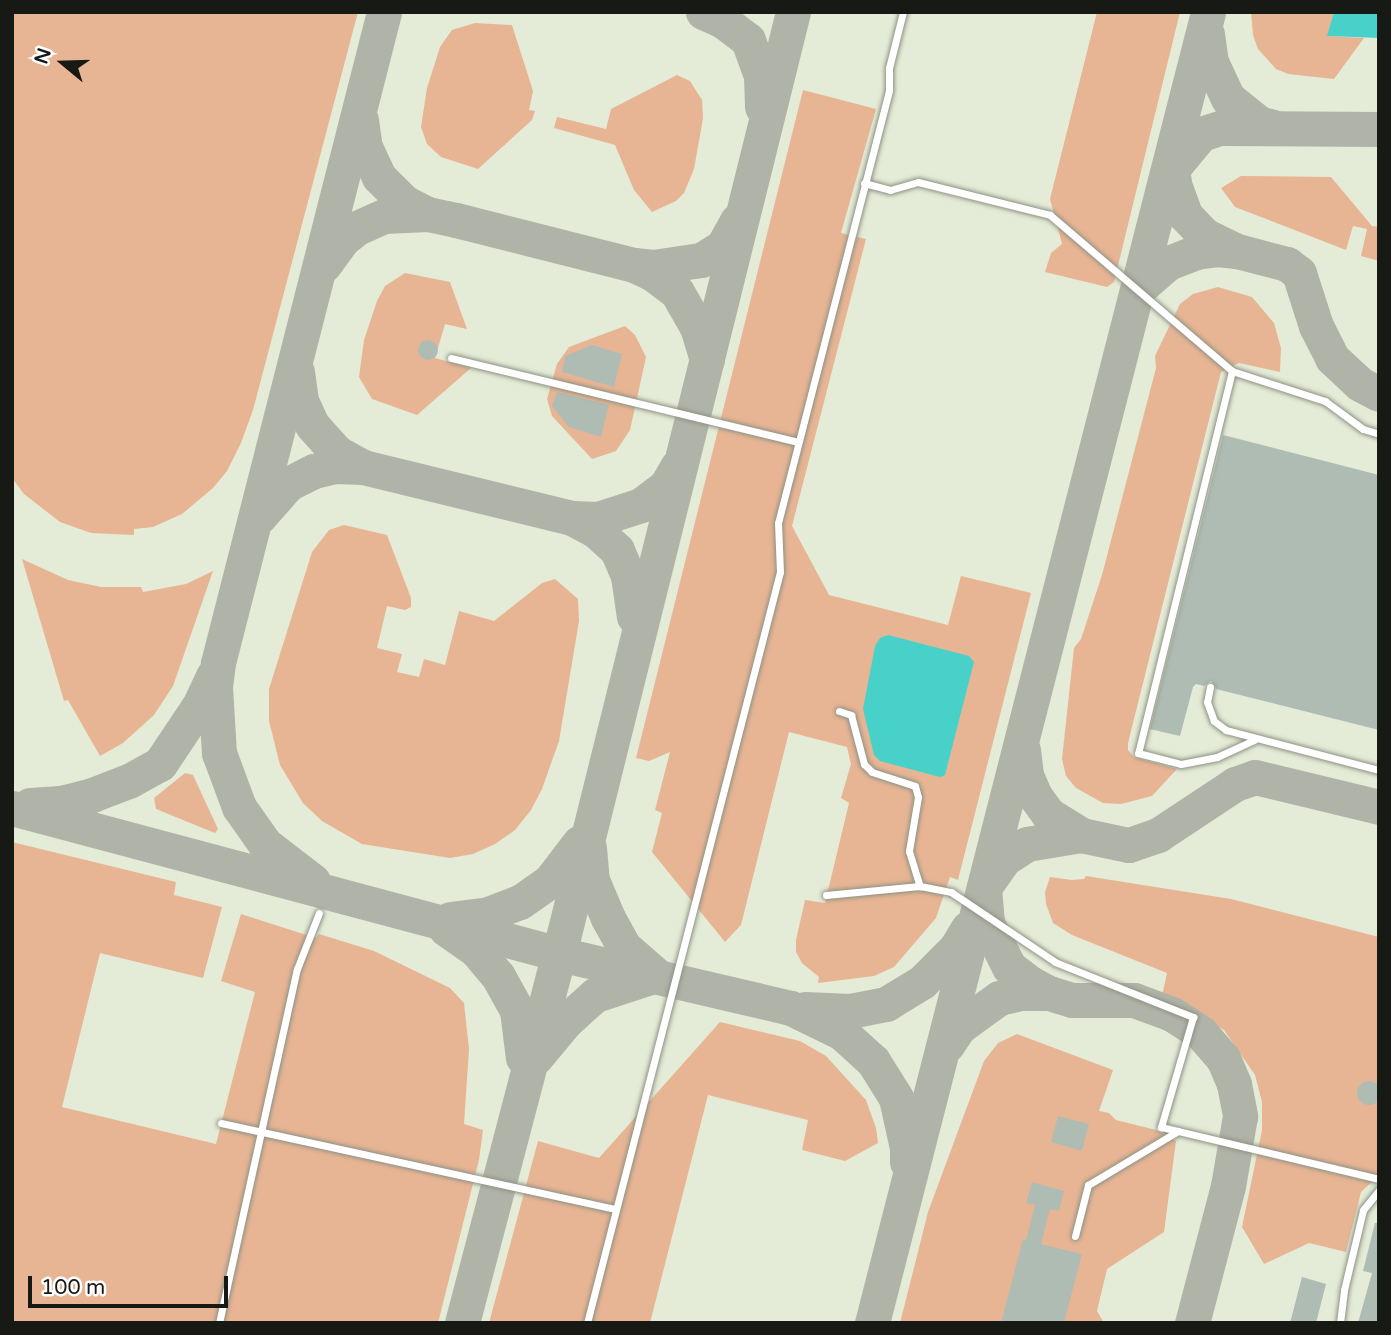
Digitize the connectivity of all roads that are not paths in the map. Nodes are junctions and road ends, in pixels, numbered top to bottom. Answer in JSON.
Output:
{"nodes":[{"id":1,"x":903,"y":12,"type":"edge"},
{"id":2,"x":864,"y":183,"type":"junction"},
{"id":3,"x":451,"y":358,"type":"dead end"},
{"id":4,"x":1232,"y":371,"type":"junction"},
{"id":5,"x":1379,"y":433,"type":"edge"},
{"id":6,"x":798,"y":442,"type":"junction"},
{"id":7,"x":1210,"y":687,"type":"dead end"},
{"id":8,"x":839,"y":711,"type":"dead end"},
{"id":9,"x":1254,"y":740,"type":"junction"},
{"id":10,"x":1379,"y":770,"type":"edge"},
{"id":11,"x":920,"y":886,"type":"junction"},
{"id":12,"x":826,"y":895,"type":"dead end"},
{"id":13,"x":319,"y":913,"type":"dead end"},
{"id":14,"x":221,"y":1123,"type":"dead end"},
{"id":15,"x":262,"y":1132,"type":"junction"},
{"id":16,"x":1178,"y":1132,"type":"junction"},
{"id":17,"x":1379,"y":1179,"type":"edge"},
{"id":18,"x":1379,"y":1190,"type":"edge"},
{"id":19,"x":616,"y":1209,"type":"junction"},
{"id":20,"x":1075,"y":1236,"type":"dead end"},
{"id":21,"x":219,"y":1323,"type":"edge"},
{"id":22,"x":587,"y":1323,"type":"edge"},
{"id":23,"x":1340,"y":1323,"type":"edge"}],
"edges":[{"from":1,"to":2,"type":"lane"},
{"from":2,"to":4,"type":"lane"},
{"from":2,"to":6,"type":"lane"},
{"from":3,"to":6,"type":"lane"},
{"from":4,"to":5,"type":"lane"},
{"from":4,"to":9,"type":"lane"},
{"from":6,"to":19,"type":"lane"},
{"from":7,"to":9,"type":"lane"},
{"from":8,"to":11,"type":"lane"},
{"from":9,"to":10,"type":"lane"},
{"from":11,"to":12,"type":"lane"},
{"from":11,"to":16,"type":"lane"},
{"from":13,"to":15,"type":"lane"},
{"from":14,"to":15,"type":"lane"},
{"from":15,"to":19,"type":"lane"},
{"from":15,"to":21,"type":"lane"},
{"from":16,"to":17,"type":"lane"},
{"from":16,"to":20,"type":"lane"},
{"from":18,"to":23,"type":"lane"},
{"from":19,"to":22,"type":"lane"}]}
